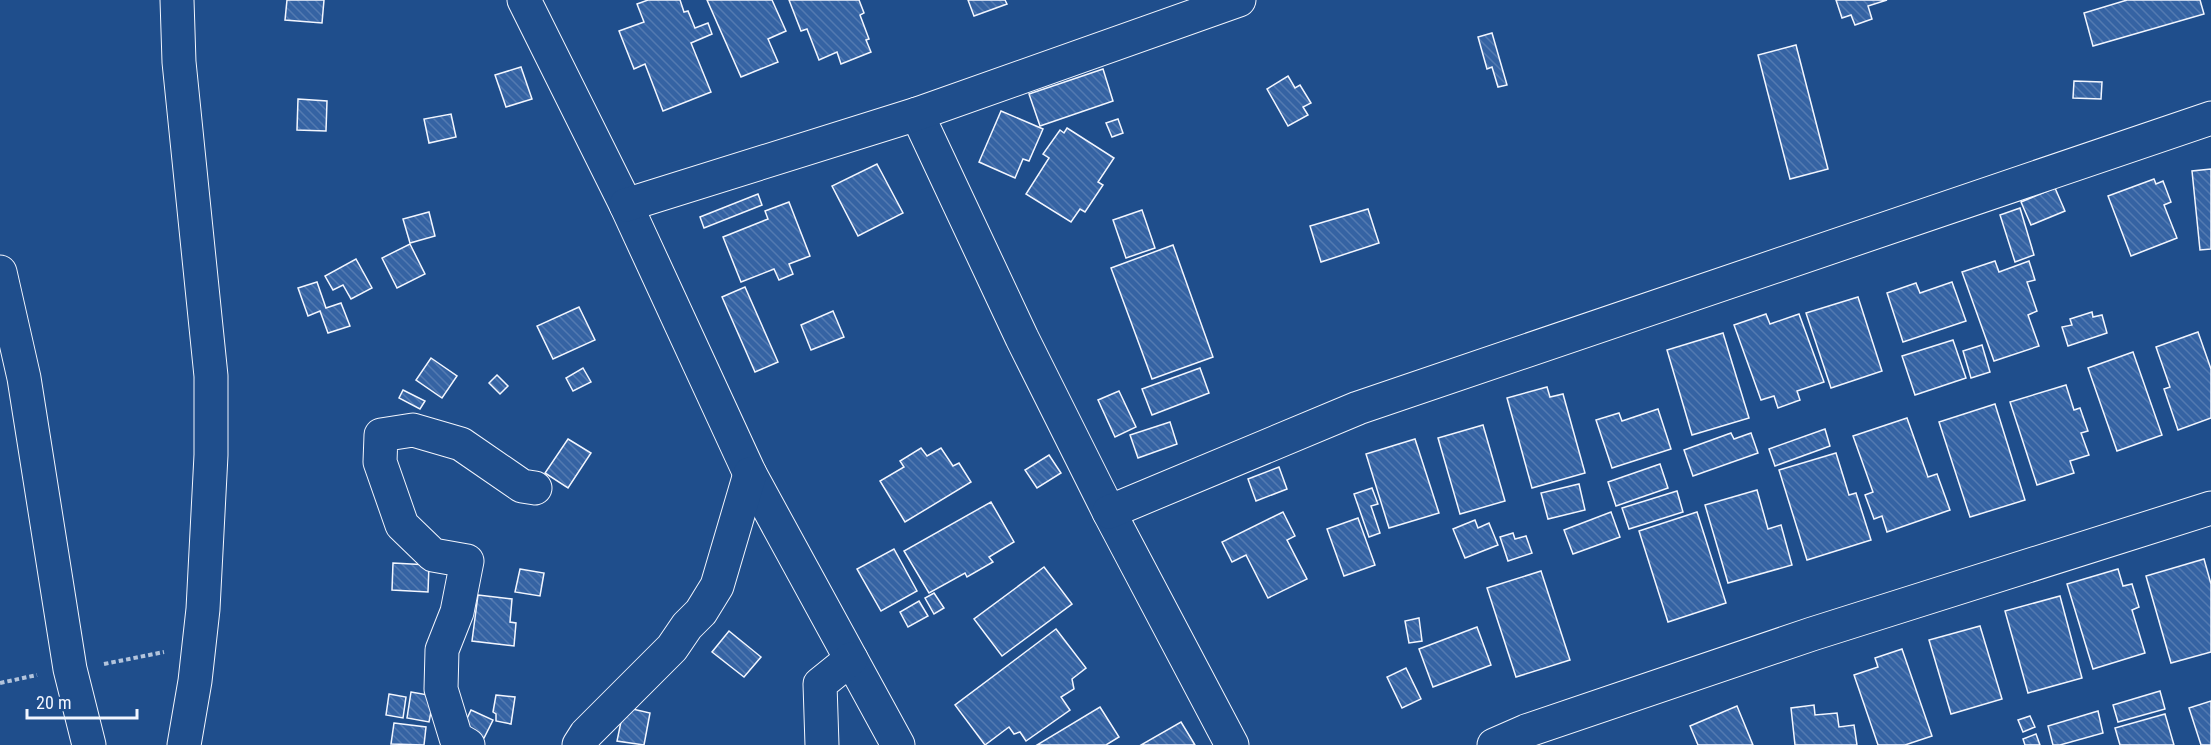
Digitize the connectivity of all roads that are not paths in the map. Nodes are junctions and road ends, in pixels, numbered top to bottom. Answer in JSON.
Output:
{"nodes":[{"id":1,"x":177,"y":0,"type":"edge"},
{"id":2,"x":524,"y":0,"type":"edge"},
{"id":3,"x":1239,"y":0,"type":"edge"},
{"id":4,"x":917,"y":114,"type":"junction"},
{"id":5,"x":2211,"y":118,"type":"edge"},
{"id":6,"x":626,"y":205,"type":"junction"},
{"id":7,"x":0,"y":272,"type":"edge"},
{"id":8,"x":750,"y":474,"type":"junction"},
{"id":9,"x":535,"y":488,"type":"dead end"},
{"id":10,"x":2211,"y":508,"type":"edge"},
{"id":11,"x":1109,"y":512,"type":"junction"},
{"id":12,"x":851,"y":659,"type":"junction"},
{"id":13,"x":89,"y":745,"type":"edge"},
{"id":14,"x":184,"y":745,"type":"edge"},
{"id":15,"x":468,"y":745,"type":"edge"},
{"id":16,"x":579,"y":745,"type":"edge"},
{"id":17,"x":822,"y":745,"type":"edge"},
{"id":18,"x":898,"y":745,"type":"edge"},
{"id":19,"x":1232,"y":745,"type":"edge"},
{"id":20,"x":1494,"y":745,"type":"edge"}],
"edges":[{"from":1,"to":14,"type":"street"},
{"from":2,"to":6,"type":"street"},
{"from":3,"to":4,"type":"street"},
{"from":4,"to":6,"type":"street"},
{"from":4,"to":11,"type":"street"},
{"from":5,"to":11,"type":"street"},
{"from":6,"to":8,"type":"street"},
{"from":7,"to":13,"type":"street"},
{"from":8,"to":12,"type":"street"},
{"from":8,"to":16,"type":"street"},
{"from":9,"to":15,"type":"street"},
{"from":10,"to":20,"type":"street"},
{"from":11,"to":19,"type":"street"},
{"from":12,"to":17,"type":"street"},
{"from":12,"to":18,"type":"street"}]}
